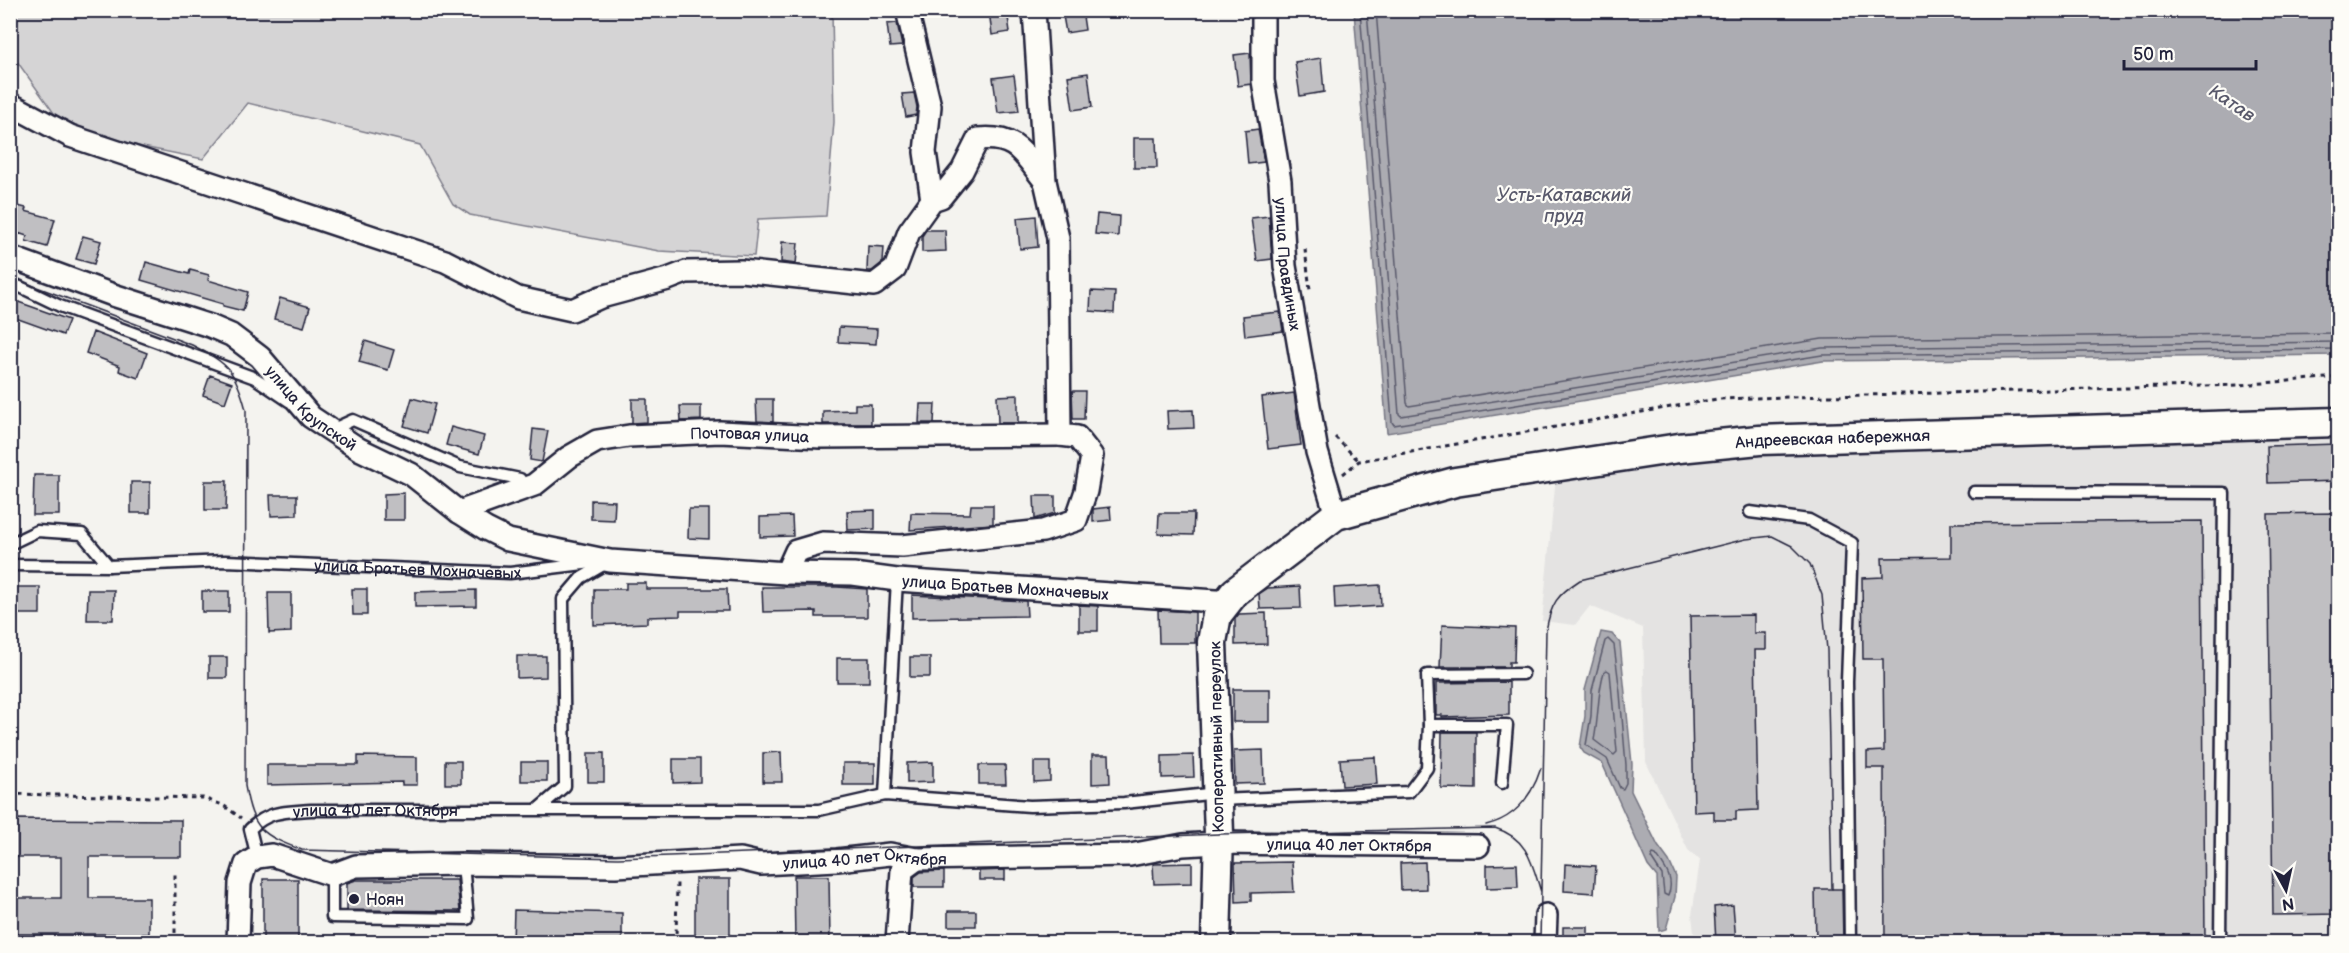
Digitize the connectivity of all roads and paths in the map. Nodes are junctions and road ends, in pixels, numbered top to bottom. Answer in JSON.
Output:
{"nodes":[{"id":1,"x":908,"y":10,"type":"edge"},
{"id":2,"x":1034,"y":10,"type":"edge"},
{"id":3,"x":1263,"y":10,"type":"edge"},
{"id":4,"x":10,"y":104,"type":"edge"},
{"id":5,"x":1045,"y":181,"type":"junction"},
{"id":6,"x":932,"y":200,"type":"junction"},
{"id":7,"x":1303,"y":238,"type":"dead end"},
{"id":8,"x":10,"y":257,"type":"edge"},
{"id":9,"x":10,"y":282,"type":"edge"},
{"id":10,"x":1311,"y":296,"type":"dead end"},
{"id":11,"x":311,"y":417,"type":"junction"},
{"id":12,"x":2338,"y":422,"type":"edge"},
{"id":13,"x":331,"y":430,"type":"junction"},
{"id":14,"x":1060,"y":435,"type":"junction"},
{"id":15,"x":1332,"y":435,"type":"dead end"},
{"id":16,"x":1359,"y":461,"type":"dead end"},
{"id":17,"x":520,"y":478,"type":"dead end"},
{"id":18,"x":1974,"y":492,"type":"dead end"},
{"id":19,"x":459,"y":512,"type":"junction"},
{"id":20,"x":1750,"y":512,"type":"dead end"},
{"id":21,"x":1336,"y":515,"type":"junction"},
{"id":22,"x":10,"y":544,"type":"edge"},
{"id":23,"x":610,"y":561,"type":"junction"},
{"id":24,"x":10,"y":565,"type":"edge"},
{"id":25,"x":109,"y":566,"type":"junction"},
{"id":26,"x":786,"y":573,"type":"junction"},
{"id":27,"x":897,"y":580,"type":"junction"},
{"id":28,"x":1225,"y":605,"type":"junction"},
{"id":29,"x":1523,"y":674,"type":"dead end"},
{"id":30,"x":1429,"y":725,"type":"junction"},
{"id":31,"x":1502,"y":783,"type":"dead end"},
{"id":32,"x":10,"y":794,"type":"edge"},
{"id":33,"x":885,"y":795,"type":"junction"},
{"id":34,"x":1217,"y":795,"type":"junction"},
{"id":35,"x":538,"y":809,"type":"junction"},
{"id":36,"x":250,"y":829,"type":"junction"},
{"id":37,"x":1218,"y":843,"type":"junction"},
{"id":38,"x":1478,"y":846,"type":"dead end"},
{"id":39,"x":257,"y":857,"type":"junction"},
{"id":40,"x":917,"y":860,"type":"junction"},
{"id":41,"x":463,"y":864,"type":"junction"},
{"id":42,"x":175,"y":874,"type":"dead end"},
{"id":43,"x":332,"y":875,"type":"junction"},
{"id":44,"x":677,"y":882,"type":"dead end"},
{"id":45,"x":1546,"y":915,"type":"dead end"},
{"id":46,"x":175,"y":942,"type":"edge"},
{"id":47,"x":238,"y":942,"type":"edge"},
{"id":48,"x":676,"y":942,"type":"edge"},
{"id":49,"x":897,"y":942,"type":"edge"},
{"id":50,"x":1216,"y":942,"type":"edge"},
{"id":51,"x":1545,"y":942,"type":"edge"},
{"id":52,"x":1850,"y":942,"type":"edge"},
{"id":53,"x":2220,"y":942,"type":"edge"}],
"edges":[{"from":1,"to":6,"type":"street"},
{"from":2,"to":5,"type":"street"},
{"from":3,"to":21,"type":"street","name":"улица Правдиных"},
{"from":4,"to":6,"type":"street"},
{"from":5,"to":6,"type":"street"},
{"from":5,"to":14,"type":"street"},
{"from":7,"to":10,"type":"path"},
{"from":8,"to":11,"type":"street","name":"улица Крупской"},
{"from":9,"to":11,"type":"lane"},
{"from":11,"to":13,"type":"street","name":"улица Крупской"},
{"from":12,"to":21,"type":"main road","name":"Андреевская набережная"},
{"from":13,"to":17,"type":"lane"},
{"from":13,"to":19,"type":"street","name":"улица Крупской"},
{"from":14,"to":19,"type":"street","name":"Почтовая улица"},
{"from":14,"to":26,"type":"street"},
{"from":15,"to":16,"type":"path"},
{"from":18,"to":53,"type":"lane"},
{"from":19,"to":23,"type":"street","name":"улица Крупской"},
{"from":20,"to":52,"type":"lane"},
{"from":21,"to":28,"type":"main road","name":"Кооперативный переулок"},
{"from":22,"to":25,"type":"lane"},
{"from":23,"to":25,"type":"lane","name":"улица Братьев Мохначевых"},
{"from":23,"to":26,"type":"street","name":"улица Братьев Мохначевых"},
{"from":23,"to":35,"type":"lane"},
{"from":24,"to":25,"type":"lane","name":"улица Братьев Мохначевых"},
{"from":26,"to":27,"type":"street","name":"улица Братьев Мохначевых"},
{"from":27,"to":28,"type":"street","name":"улица Братьев Мохначевых"},
{"from":27,"to":33,"type":"lane"},
{"from":28,"to":34,"type":"main road","name":"Кооперативный переулок"},
{"from":29,"to":30,"type":"lane"},
{"from":30,"to":31,"type":"lane"},
{"from":30,"to":34,"type":"lane","name":"улица 40 лет Октября"},
{"from":32,"to":36,"type":"path"},
{"from":33,"to":34,"type":"lane","name":"улица 40 лет Октября"},
{"from":33,"to":35,"type":"lane","name":"улица 40 лет Октября"},
{"from":34,"to":37,"type":"main road","name":"Кооперативный переулок"},
{"from":35,"to":36,"type":"lane","name":"улица 40 лет Октября"},
{"from":36,"to":39,"type":"lane"},
{"from":37,"to":38,"type":"street","name":"улица 40 лет Октября"},
{"from":37,"to":40,"type":"street","name":"улица 40 лет Октября"},
{"from":37,"to":50,"type":"main road","name":"Кооперативный переулок"},
{"from":39,"to":43,"type":"street"},
{"from":39,"to":47,"type":"street"},
{"from":40,"to":41,"type":"street","name":"улица 40 лет Октября"},
{"from":40,"to":49,"type":"street"},
{"from":41,"to":43,"type":"street","name":"улица 40 лет Октября"},
{"from":41,"to":43,"type":"lane"},
{"from":42,"to":46,"type":"path"},
{"from":44,"to":48,"type":"path"},
{"from":45,"to":51,"type":"street"}]}
